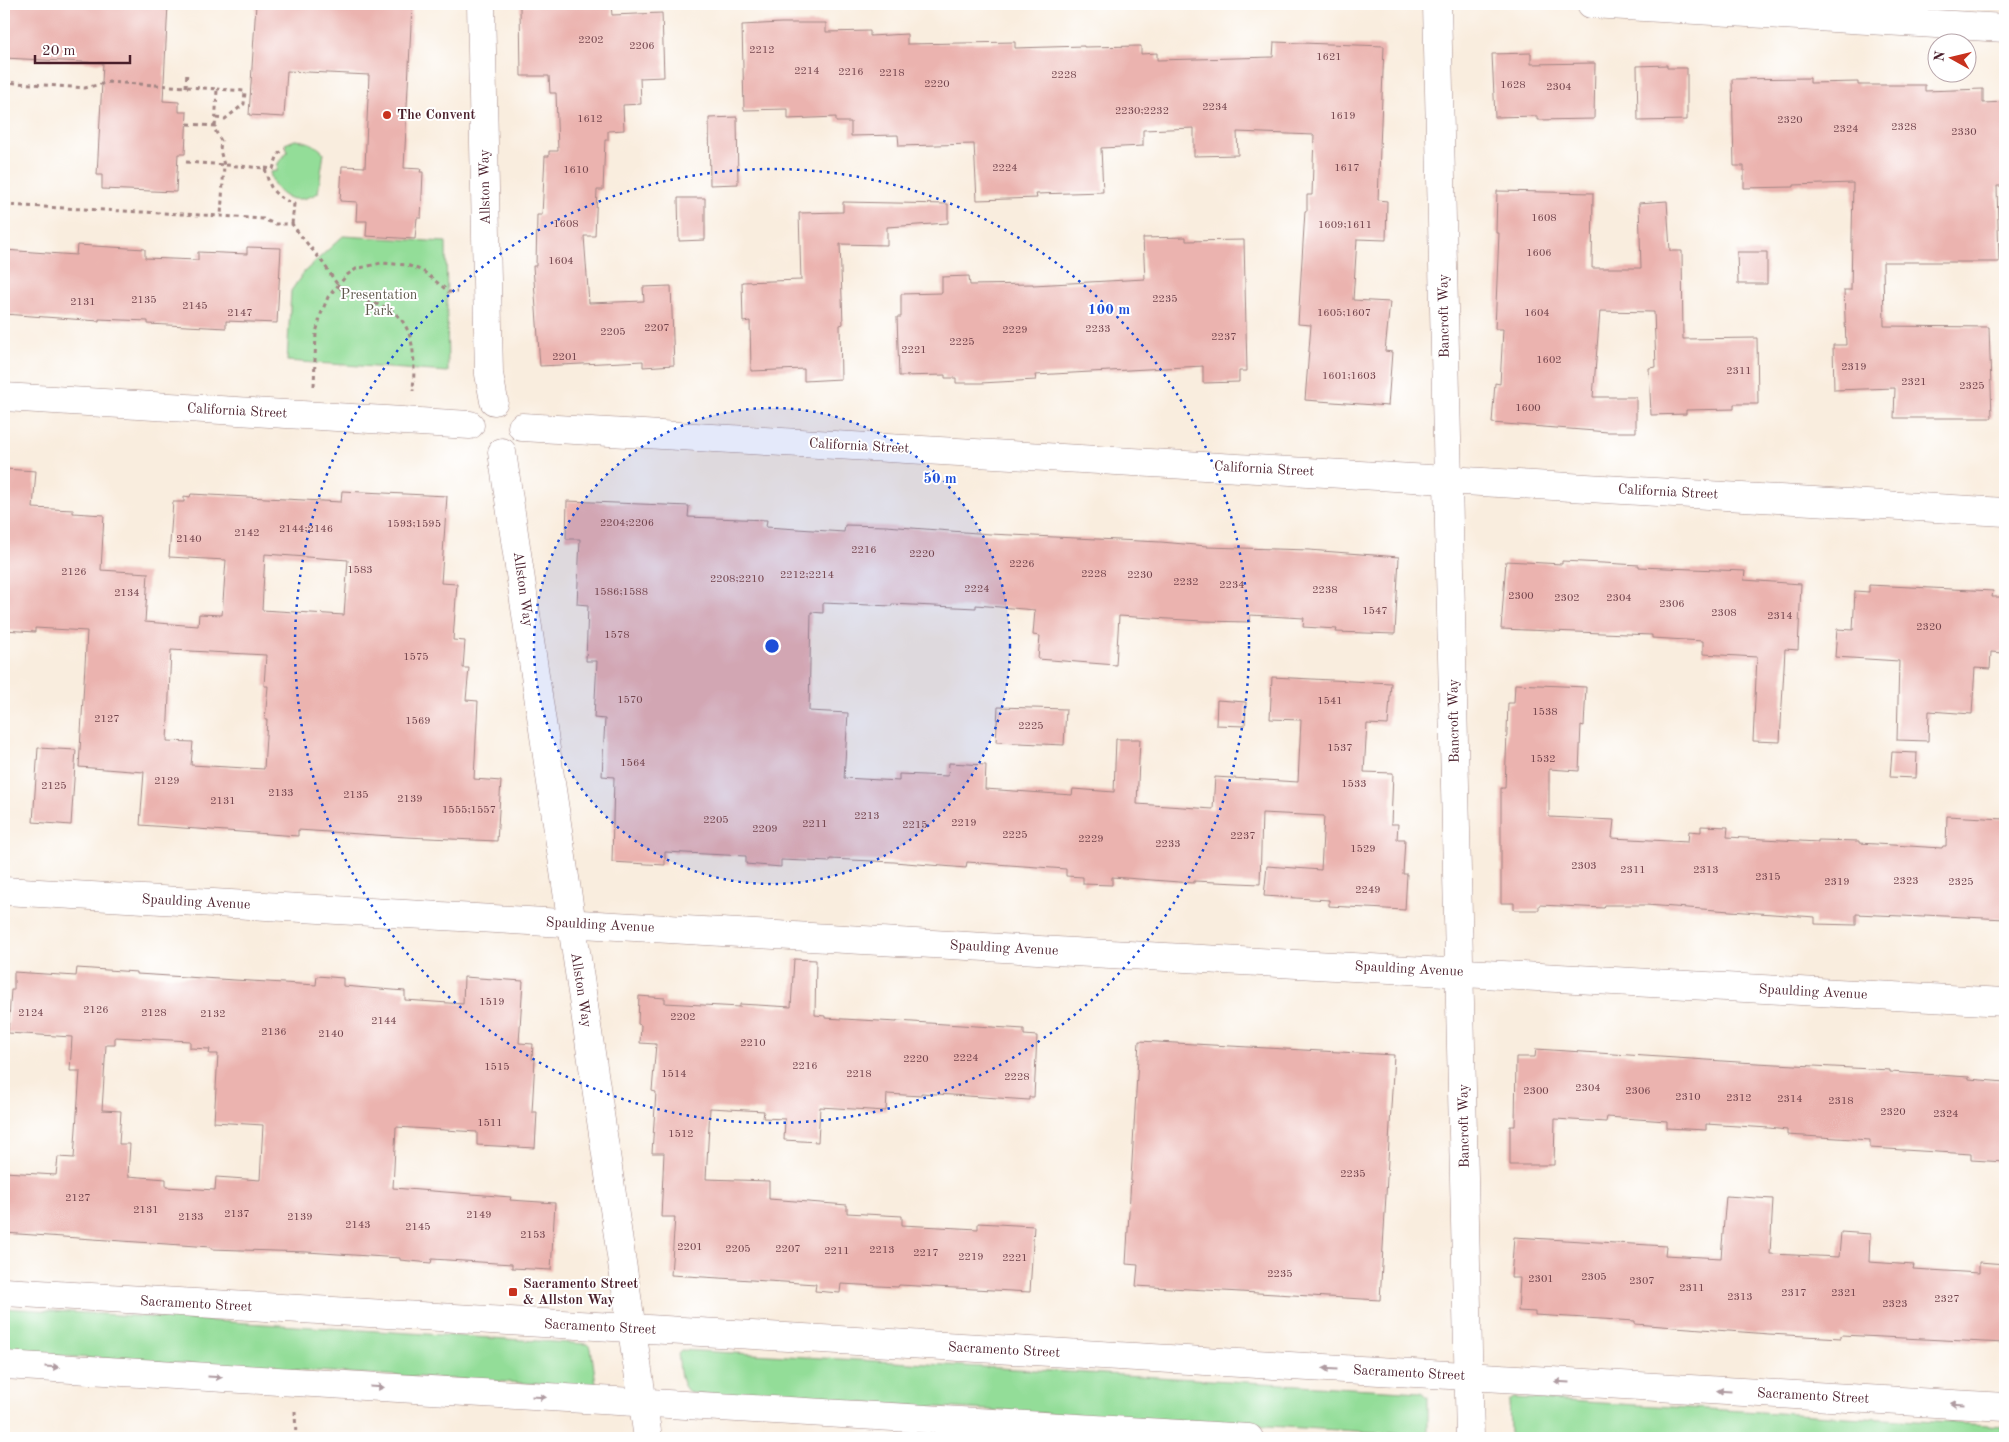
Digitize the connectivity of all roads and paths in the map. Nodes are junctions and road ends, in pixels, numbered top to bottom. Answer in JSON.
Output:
{"nodes":[{"id":1,"x":481,"y":4,"type":"edge"},
{"id":2,"x":1437,"y":4,"type":"edge"},
{"id":3,"x":1591,"y":4,"type":"edge"},
{"id":4,"x":2005,"y":28,"type":"edge"},
{"id":5,"x":187,"y":71,"type":"dead end"},
{"id":6,"x":4,"y":82,"type":"edge"},
{"id":7,"x":186,"y":87,"type":"junction"},
{"id":8,"x":217,"y":89,"type":"junction"},
{"id":9,"x":216,"y":118,"type":"junction"},
{"id":10,"x":188,"y":124,"type":"dead end"},
{"id":11,"x":216,"y":126,"type":"junction"},
{"id":12,"x":285,"y":149,"type":"dead end"},
{"id":13,"x":186,"y":162,"type":"dead end"},
{"id":14,"x":224,"y":165,"type":"junction"},
{"id":15,"x":265,"y":168,"type":"junction"},
{"id":16,"x":4,"y":205,"type":"edge"},
{"id":17,"x":221,"y":216,"type":"junction"},
{"id":18,"x":292,"y":224,"type":"junction"},
{"id":19,"x":339,"y":284,"type":"junction"},
{"id":20,"x":487,"y":293,"type":"junction"},
{"id":21,"x":4,"y":397,"type":"edge"},
{"id":22,"x":494,"y":401,"type":"junction"},
{"id":23,"x":312,"y":415,"type":"junction"},
{"id":24,"x":412,"y":422,"type":"junction"},
{"id":25,"x":470,"y":425,"type":"junction"},
{"id":26,"x":522,"y":428,"type":"junction"},
{"id":27,"x":502,"y":452,"type":"junction"},
{"id":28,"x":1448,"y":480,"type":"junction"},
{"id":29,"x":2005,"y":512,"type":"edge"},
{"id":30,"x":4,"y":891,"type":"edge"},
{"id":31,"x":572,"y":924,"type":"junction"},
{"id":32,"x":1460,"y":972,"type":"junction"},
{"id":33,"x":2005,"y":1002,"type":"edge"},
{"id":34,"x":4,"y":1292,"type":"edge"},
{"id":35,"x":633,"y":1329,"type":"junction"},
{"id":36,"x":4,"y":1365,"type":"edge"},
{"id":37,"x":1470,"y":1376,"type":"junction"},
{"id":38,"x":643,"y":1402,"type":"junction"},
{"id":39,"x":2005,"y":1407,"type":"edge"},
{"id":40,"x":945,"y":1429,"type":"edge"},
{"id":41,"x":648,"y":1438,"type":"edge"},
{"id":42,"x":1249,"y":1438,"type":"edge"},
{"id":43,"x":1470,"y":1438,"type":"edge"}],
"edges":[{"from":1,"to":20,"type":"street","name":"Allston Way"},
{"from":2,"to":28,"type":"street","name":"Bancroft Way"},
{"from":3,"to":4,"type":"street"},
{"from":5,"to":7,"type":"path"},
{"from":6,"to":7,"type":"path"},
{"from":7,"to":8,"type":"path"},
{"from":8,"to":9,"type":"path"},
{"from":8,"to":9,"type":"path"},
{"from":9,"to":11,"type":"path"},
{"from":10,"to":11,"type":"path"},
{"from":11,"to":14,"type":"path"},
{"from":12,"to":15,"type":"path"},
{"from":13,"to":14,"type":"path"},
{"from":14,"to":15,"type":"path"},
{"from":14,"to":17,"type":"path"},
{"from":15,"to":18,"type":"path"},
{"from":16,"to":17,"type":"path"},
{"from":17,"to":18,"type":"path"},
{"from":18,"to":19,"type":"path"},
{"from":19,"to":20,"type":"path"},
{"from":19,"to":23,"type":"path"},
{"from":19,"to":24,"type":"path"},
{"from":20,"to":22,"type":"street","name":"Allston Way"},
{"from":21,"to":23,"type":"street","name":"California Street"},
{"from":22,"to":25,"type":"street"},
{"from":22,"to":26,"type":"street"},
{"from":23,"to":24,"type":"street","name":"California Street"},
{"from":24,"to":25,"type":"street","name":"California Street"},
{"from":25,"to":27,"type":"street"},
{"from":26,"to":27,"type":"street"},
{"from":26,"to":28,"type":"street","name":"California Street"},
{"from":27,"to":31,"type":"street","name":"Allston Way"},
{"from":28,"to":29,"type":"street","name":"California Street"},
{"from":28,"to":32,"type":"street","name":"Bancroft Way"},
{"from":30,"to":31,"type":"street","name":"Spaulding Avenue"},
{"from":31,"to":32,"type":"street","name":"Spaulding Avenue"},
{"from":31,"to":35,"type":"street","name":"Allston Way"},
{"from":32,"to":33,"type":"street","name":"Spaulding Avenue"},
{"from":32,"to":37,"type":"street","name":"Bancroft Way"},
{"from":34,"to":35,"type":"street","name":"Sacramento Street"},
{"from":37,"to":35,"type":"street","name":"Sacramento Street","one_way":true},
{"from":35,"to":38,"type":"street","name":"Allston Way"},
{"from":36,"to":38,"type":"street","one_way":true},
{"from":39,"to":37,"type":"street","name":"Sacramento Street","one_way":true},
{"from":37,"to":43,"type":"street","name":"Bancroft Way"},
{"from":38,"to":40,"type":"street"},
{"from":38,"to":41,"type":"street","name":"Allston Way"},
{"from":40,"to":42,"type":"street"}]}
